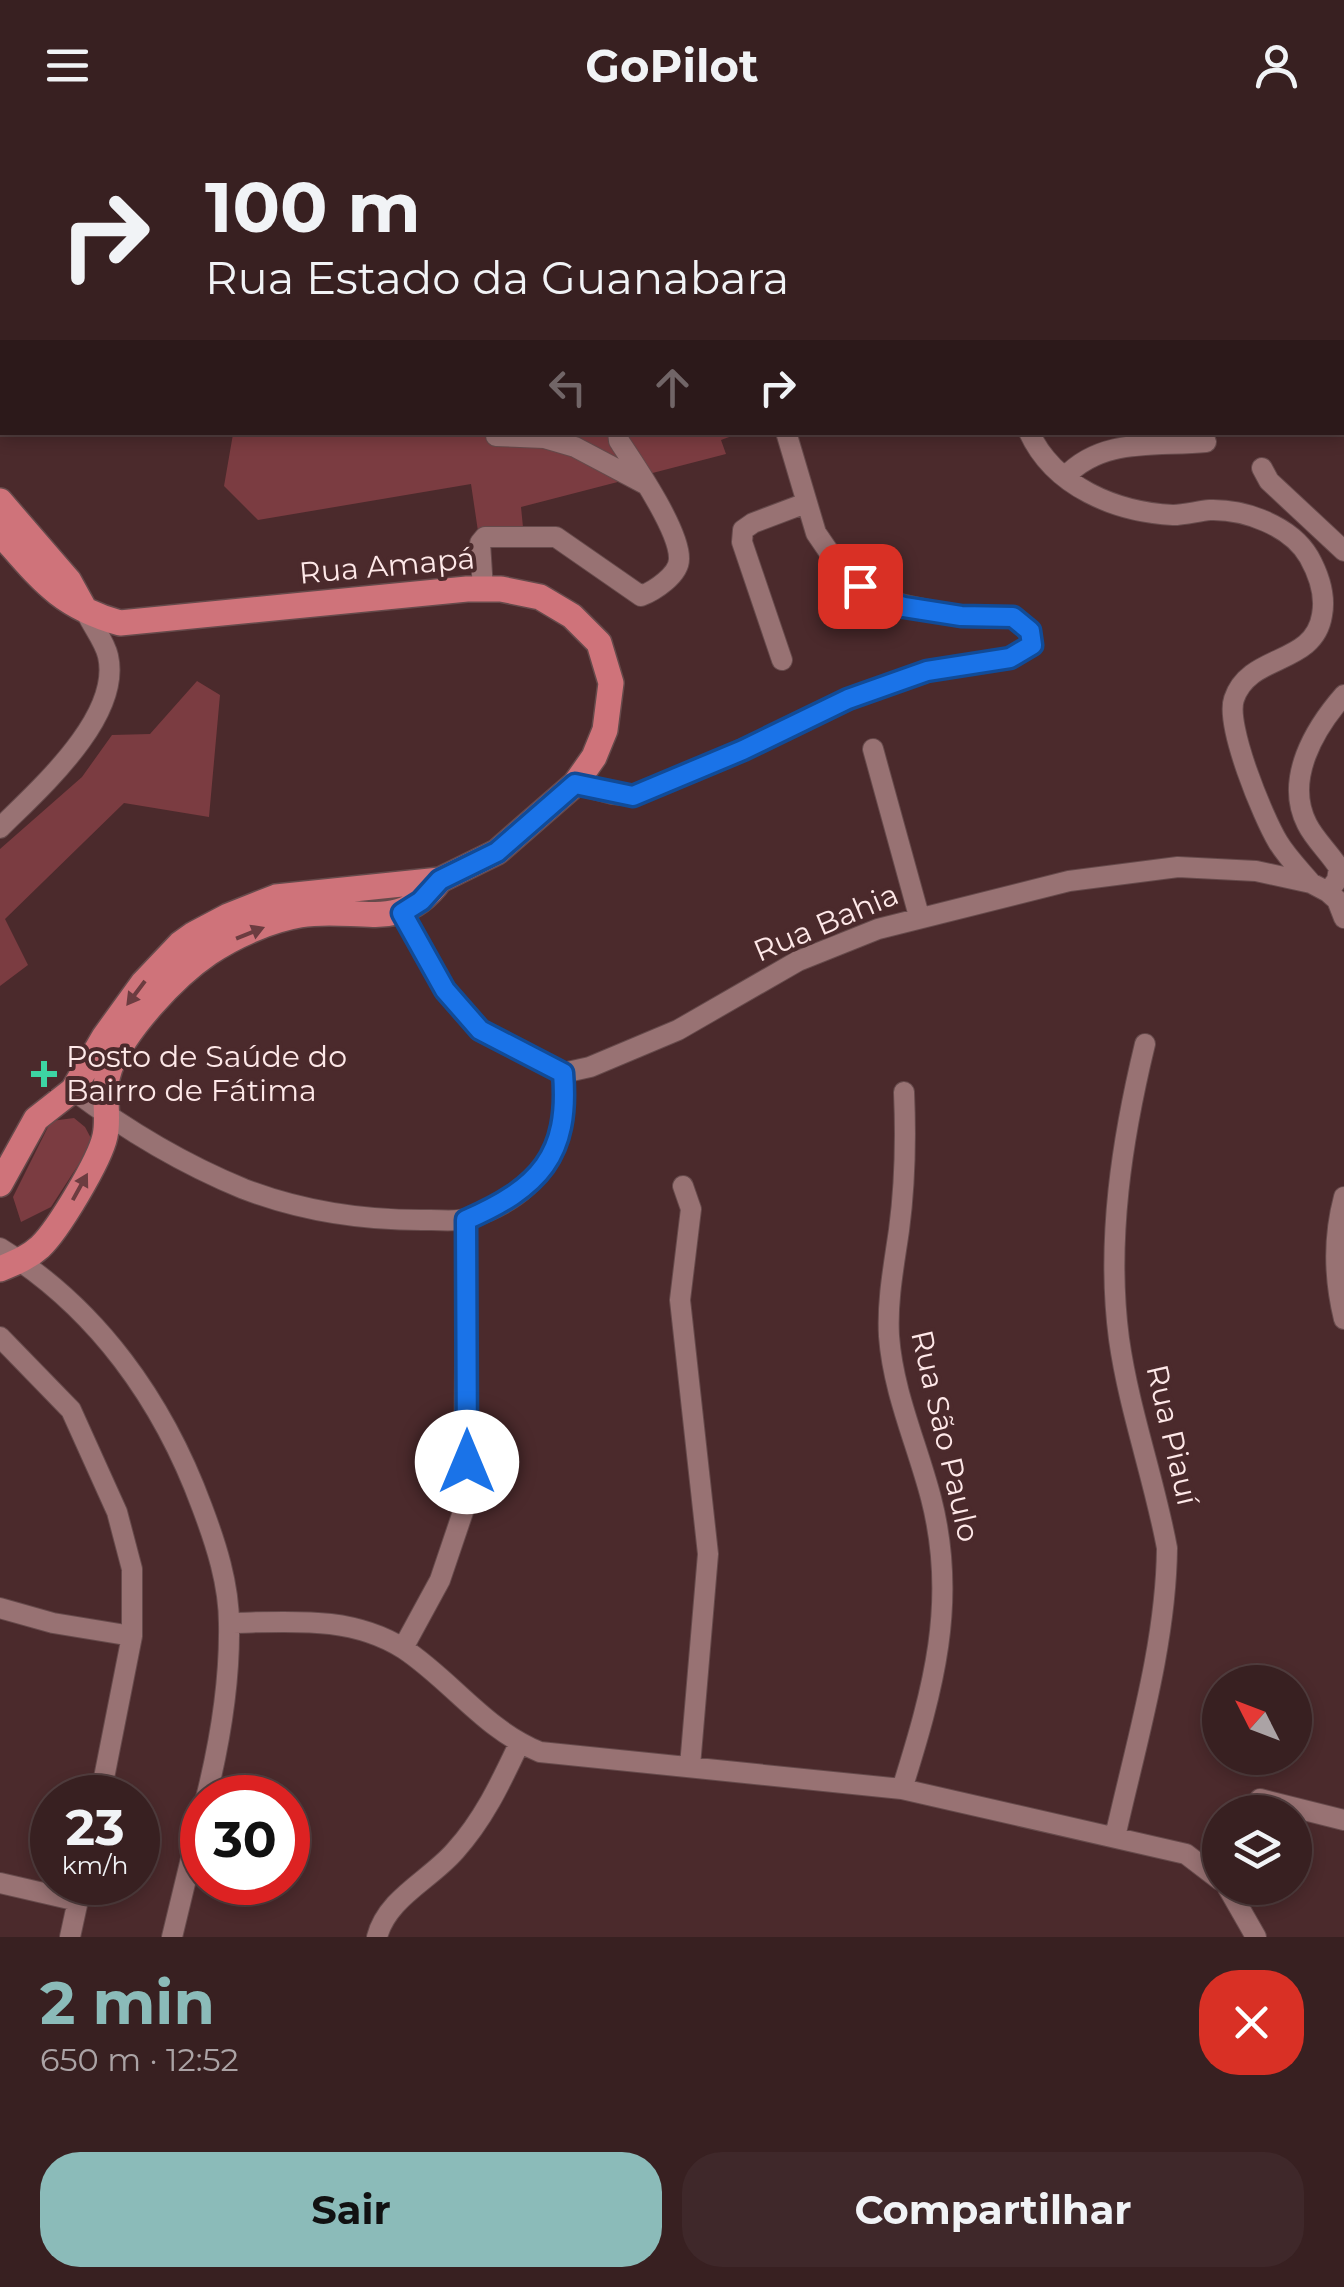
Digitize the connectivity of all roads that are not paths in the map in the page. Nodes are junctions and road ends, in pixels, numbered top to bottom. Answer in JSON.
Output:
{"nodes":[{"id":1,"x":618,"y":435,"type":"edge"},
{"id":2,"x":787,"y":435,"type":"edge"},
{"id":3,"x":1031,"y":435,"type":"edge"},
{"id":4,"x":496,"y":436,"type":"dead end"},
{"id":5,"x":1206,"y":442,"type":"dead end"},
{"id":6,"x":1262,"y":468,"type":"dead end"},
{"id":7,"x":1065,"y":477,"type":"junction"},
{"id":8,"x":651,"y":487,"type":"junction"},
{"id":9,"x":0,"y":501,"type":"edge"},
{"id":10,"x":806,"y":504,"type":"junction"},
{"id":11,"x":0,"y":532,"type":"edge"},
{"id":12,"x":1344,"y":551,"type":"edge"},
{"id":13,"x":482,"y":589,"type":"junction"},
{"id":14,"x":87,"y":614,"type":"junction"},
{"id":15,"x":782,"y":660,"type":"dead end"},
{"id":16,"x":1344,"y":695,"type":"edge"},
{"id":17,"x":873,"y":749,"type":"dead end"},
{"id":18,"x":575,"y":784,"type":"junction"},
{"id":19,"x":0,"y":828,"type":"edge"},
{"id":20,"x":440,"y":880,"type":"junction"},
{"id":21,"x":1333,"y":898,"type":"edge"},
{"id":22,"x":384,"y":905,"type":"junction"},
{"id":23,"x":919,"y":916,"type":"junction"},
{"id":24,"x":112,"y":1042,"type":"junction"},
{"id":25,"x":1145,"y":1044,"type":"dead end"},
{"id":26,"x":563,"y":1073,"type":"junction"},
{"id":27,"x":73,"y":1090,"type":"junction"},
{"id":28,"x":904,"y":1092,"type":"dead end"},
{"id":29,"x":105,"y":1114,"type":"junction"},
{"id":30,"x":0,"y":1184,"type":"edge"},
{"id":31,"x":683,"y":1186,"type":"dead end"},
{"id":32,"x":1344,"y":1197,"type":"edge"},
{"id":33,"x":466,"y":1220,"type":"junction"},
{"id":34,"x":7,"y":1259,"type":"edge"},
{"id":35,"x":1344,"y":1319,"type":"edge"},
{"id":36,"x":0,"y":1337,"type":"edge"},
{"id":37,"x":0,"y":1608,"type":"edge"},
{"id":38,"x":230,"y":1623,"type":"junction"},
{"id":39,"x":132,"y":1636,"type":"junction"},
{"id":40,"x":403,"y":1648,"type":"junction"},
{"id":41,"x":519,"y":1744,"type":"junction"},
{"id":42,"x":690,"y":1766,"type":"junction"},
{"id":43,"x":105,"y":1775,"type":"edge"},
{"id":44,"x":211,"y":1775,"type":"edge"},
{"id":45,"x":902,"y":1790,"type":"junction"},
{"id":46,"x":1312,"y":1812,"type":"edge"},
{"id":47,"x":1344,"y":1820,"type":"edge"},
{"id":48,"x":1115,"y":1838,"type":"junction"},
{"id":49,"x":1202,"y":1866,"type":"edge"},
{"id":50,"x":0,"y":1883,"type":"edge"},
{"id":51,"x":30,"y":1886,"type":"edge"},
{"id":52,"x":180,"y":1904,"type":"edge"},
{"id":53,"x":77,"y":1905,"type":"edge"},
{"id":54,"x":1238,"y":1905,"type":"edge"},
{"id":55,"x":70,"y":1937,"type":"edge"},
{"id":56,"x":172,"y":1937,"type":"edge"},
{"id":57,"x":377,"y":1937,"type":"edge"},
{"id":58,"x":1256,"y":1937,"type":"edge"}],
"edges":[{"from":1,"to":8,"type":"street"},
{"from":2,"to":10,"type":"street"},
{"from":3,"to":7,"type":"street"},
{"from":4,"to":8,"type":"street"},
{"from":5,"to":7,"type":"street"},
{"from":6,"to":12,"type":"street"},
{"from":7,"to":21,"type":"street"},
{"from":8,"to":13,"type":"street"},
{"from":9,"to":14,"type":"main road"},
{"from":10,"to":15,"type":"street"},
{"from":10,"to":18,"type":"street"},
{"from":11,"to":14,"type":"main road"},
{"from":13,"to":14,"type":"main road","name":"Rua Amapá"},
{"from":13,"to":18,"type":"main road","name":"Rua Amapá"},
{"from":14,"to":19,"type":"street"},
{"from":16,"to":21,"type":"street"},
{"from":17,"to":23,"type":"street"},
{"from":18,"to":20,"type":"main road","name":"Rua Amapá"},
{"from":20,"to":22,"type":"main road","name":"Rua Amapá"},
{"from":20,"to":22,"type":"main road","name":"Rua Amapá"},
{"from":21,"to":23,"type":"street","name":"Rua Bahia"},
{"from":22,"to":24,"type":"main road"},
{"from":22,"to":26,"type":"street"},
{"from":23,"to":26,"type":"street","name":"Rua Bahia"},
{"from":24,"to":27,"type":"main road"},
{"from":24,"to":29,"type":"main road"},
{"from":25,"to":48,"type":"street","name":"Rua Piauí"},
{"from":26,"to":33,"type":"street"},
{"from":27,"to":29,"type":"street"},
{"from":27,"to":30,"type":"main road"},
{"from":28,"to":45,"type":"street","name":"Rua São Paulo"},
{"from":29,"to":33,"type":"street"},
{"from":34,"to":29,"type":"main road","one_way":true},
{"from":31,"to":42,"type":"street"},
{"from":32,"to":35,"type":"street"},
{"from":33,"to":40,"type":"street"},
{"from":34,"to":38,"type":"street"},
{"from":36,"to":39,"type":"street"},
{"from":37,"to":39,"type":"street"},
{"from":38,"to":40,"type":"street"},
{"from":38,"to":44,"type":"street"},
{"from":39,"to":43,"type":"street"},
{"from":40,"to":41,"type":"street"},
{"from":41,"to":42,"type":"street"},
{"from":41,"to":57,"type":"street"},
{"from":42,"to":45,"type":"street"},
{"from":45,"to":48,"type":"street"},
{"from":46,"to":47,"type":"street"},
{"from":48,"to":49,"type":"street"},
{"from":50,"to":51,"type":"street"},
{"from":52,"to":56,"type":"street"},
{"from":53,"to":55,"type":"street"},
{"from":54,"to":58,"type":"street"}]}
